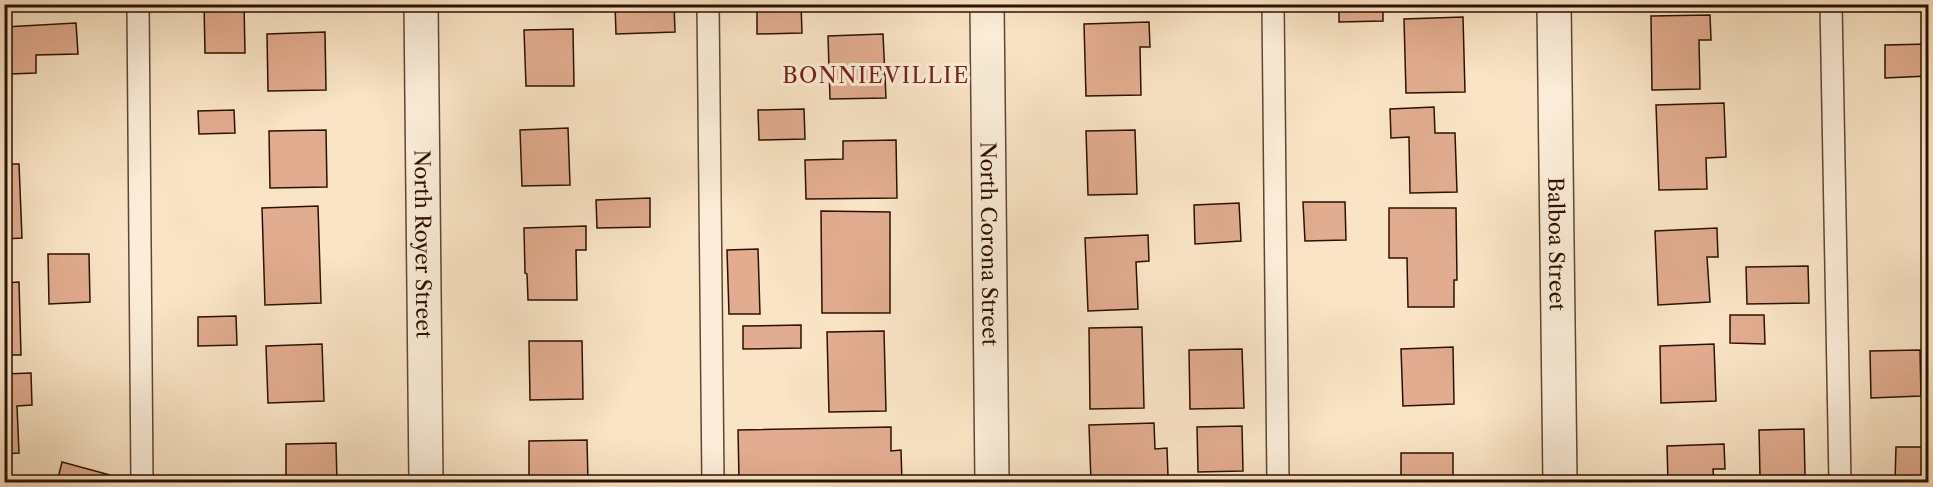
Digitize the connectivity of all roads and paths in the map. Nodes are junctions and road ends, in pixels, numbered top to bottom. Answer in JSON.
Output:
{"nodes":[{"id":1,"x":138,"y":4,"type":"edge"},
{"id":2,"x":421,"y":4,"type":"edge"},
{"id":3,"x":708,"y":4,"type":"edge"},
{"id":4,"x":987,"y":4,"type":"edge"},
{"id":5,"x":1273,"y":4,"type":"edge"},
{"id":6,"x":1554,"y":4,"type":"edge"},
{"id":7,"x":1831,"y":4,"type":"edge"},
{"id":8,"x":142,"y":483,"type":"edge"},
{"id":9,"x":426,"y":483,"type":"edge"},
{"id":10,"x":713,"y":483,"type":"edge"},
{"id":11,"x":992,"y":483,"type":"edge"},
{"id":12,"x":1278,"y":483,"type":"edge"},
{"id":13,"x":1560,"y":483,"type":"edge"},
{"id":14,"x":1840,"y":483,"type":"edge"}],
"edges":[{"from":1,"to":8,"type":"lane"},
{"from":2,"to":9,"type":"street","name":"North Royer Street"},
{"from":3,"to":10,"type":"lane"},
{"from":4,"to":11,"type":"street","name":"North Corona Street"},
{"from":5,"to":12,"type":"lane"},
{"from":6,"to":13,"type":"street","name":"Balboa Street"},
{"from":7,"to":14,"type":"lane"}]}
